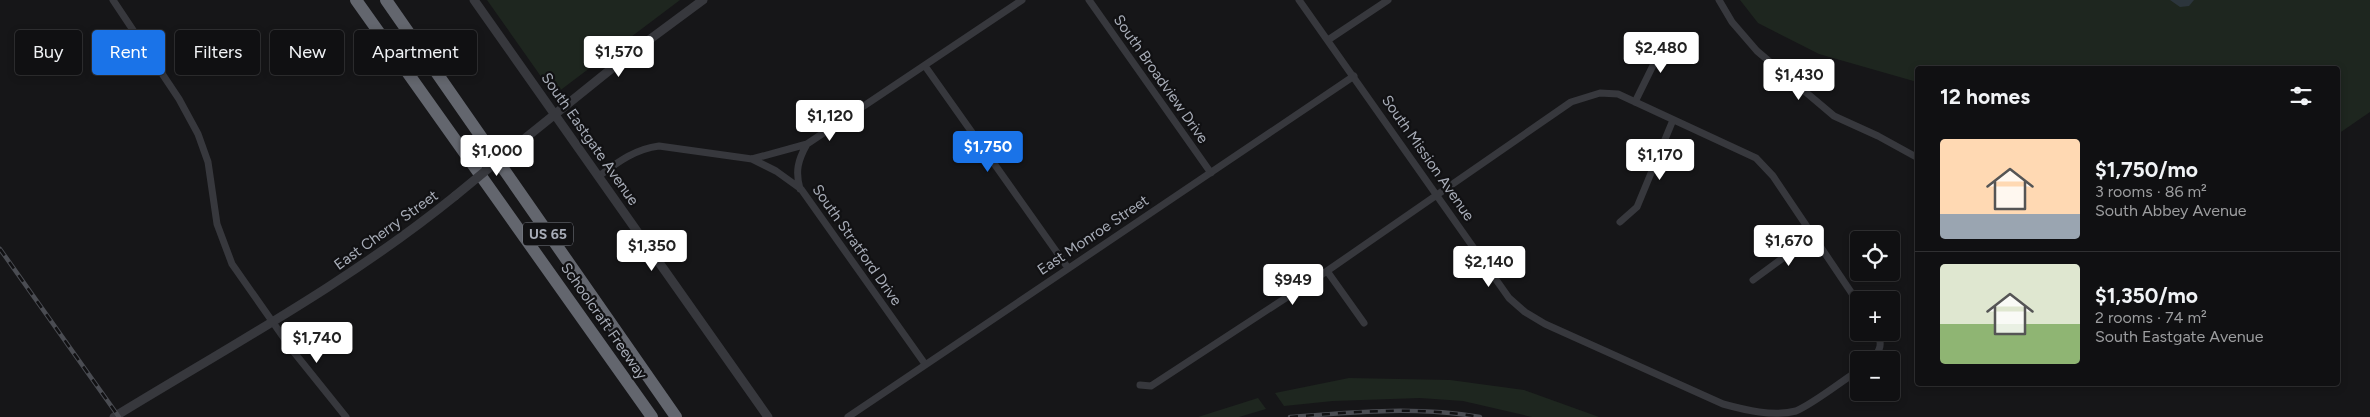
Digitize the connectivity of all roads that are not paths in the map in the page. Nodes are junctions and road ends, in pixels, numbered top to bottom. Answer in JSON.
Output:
{"nodes":[{"id":1,"x":113,"y":0,"type":"edge"},
{"id":2,"x":356,"y":0,"type":"edge"},
{"id":3,"x":386,"y":0,"type":"edge"},
{"id":4,"x":474,"y":0,"type":"edge"},
{"id":5,"x":703,"y":0,"type":"edge"},
{"id":6,"x":1022,"y":0,"type":"edge"},
{"id":7,"x":1089,"y":0,"type":"edge"},
{"id":8,"x":1299,"y":0,"type":"edge"},
{"id":9,"x":1388,"y":0,"type":"edge"},
{"id":10,"x":1719,"y":0,"type":"edge"},
{"id":11,"x":1667,"y":37,"type":"dead end"},
{"id":12,"x":1328,"y":40,"type":"junction"},
{"id":13,"x":925,"y":66,"type":"junction"},
{"id":14,"x":1354,"y":76,"type":"junction"},
{"id":15,"x":1635,"y":102,"type":"junction"},
{"id":16,"x":556,"y":114,"type":"junction"},
{"id":17,"x":1673,"y":120,"type":"junction"},
{"id":18,"x":807,"y":144,"type":"junction"},
{"id":19,"x":1915,"y":156,"type":"edge"},
{"id":20,"x":752,"y":159,"type":"junction"},
{"id":21,"x":1211,"y":173,"type":"junction"},
{"id":22,"x":599,"y":176,"type":"junction"},
{"id":23,"x":800,"y":189,"type":"junction"},
{"id":24,"x":1438,"y":196,"type":"junction"},
{"id":25,"x":1620,"y":222,"type":"dead end"},
{"id":26,"x":1813,"y":236,"type":"junction"},
{"id":27,"x":1068,"y":268,"type":"junction"},
{"id":28,"x":1327,"y":271,"type":"junction"},
{"id":29,"x":1753,"y":280,"type":"dead end"},
{"id":30,"x":1850,"y":291,"type":"edge"},
{"id":31,"x":273,"y":323,"type":"junction"},
{"id":32,"x":1364,"y":323,"type":"dead end"},
{"id":33,"x":925,"y":364,"type":"junction"},
{"id":34,"x":1850,"y":376,"type":"edge"},
{"id":35,"x":1140,"y":385,"type":"dead end"},
{"id":36,"x":114,"y":417,"type":"edge"},
{"id":37,"x":346,"y":417,"type":"edge"},
{"id":38,"x":652,"y":417,"type":"edge"},
{"id":39,"x":676,"y":417,"type":"edge"},
{"id":40,"x":768,"y":417,"type":"edge"},
{"id":41,"x":848,"y":417,"type":"edge"}],
"edges":[{"from":1,"to":31,"type":"street"},
{"from":2,"to":38,"type":"highway","name":"Schoolcraft Freeway","number":"US 65"},
{"from":3,"to":39,"type":"highway","name":"Schoolcraft Freeway","number":"US 65"},
{"from":4,"to":16,"type":"street","name":"South Eastgate Avenue"},
{"from":5,"to":16,"type":"street","name":"East Cherry Street"},
{"from":6,"to":13,"type":"street"},
{"from":7,"to":21,"type":"street","name":"South Broadview Drive"},
{"from":8,"to":12,"type":"street","name":"South Mission Avenue"},
{"from":9,"to":12,"type":"street"},
{"from":10,"to":19,"type":"street"},
{"from":11,"to":15,"type":"street"},
{"from":12,"to":14,"type":"street","name":"South Mission Avenue"},
{"from":13,"to":18,"type":"street"},
{"from":13,"to":27,"type":"street"},
{"from":14,"to":21,"type":"street","name":"East Monroe Street"},
{"from":14,"to":24,"type":"street","name":"South Mission Avenue"},
{"from":15,"to":17,"type":"street"},
{"from":15,"to":24,"type":"street"},
{"from":16,"to":22,"type":"street","name":"South Eastgate Avenue"},
{"from":16,"to":31,"type":"street","name":"East Cherry Street","bridge":true},
{"from":17,"to":25,"type":"street"},
{"from":17,"to":26,"type":"street"},
{"from":18,"to":20,"type":"street"},
{"from":18,"to":23,"type":"street"},
{"from":20,"to":22,"type":"street"},
{"from":20,"to":23,"type":"street","name":"South Stratford Drive"},
{"from":21,"to":27,"type":"street","name":"East Monroe Street"},
{"from":22,"to":40,"type":"street","name":"South Eastgate Avenue"},
{"from":23,"to":33,"type":"street","name":"South Stratford Drive"},
{"from":24,"to":28,"type":"street"},
{"from":24,"to":34,"type":"street","name":"South Mission Avenue"},
{"from":26,"to":29,"type":"street"},
{"from":26,"to":30,"type":"street"},
{"from":27,"to":33,"type":"street","name":"East Monroe Street"},
{"from":28,"to":32,"type":"street"},
{"from":28,"to":35,"type":"street"},
{"from":31,"to":36,"type":"street","name":"East Cherry Street"},
{"from":31,"to":37,"type":"street"},
{"from":33,"to":41,"type":"street","name":"East Monroe Street"}]}
